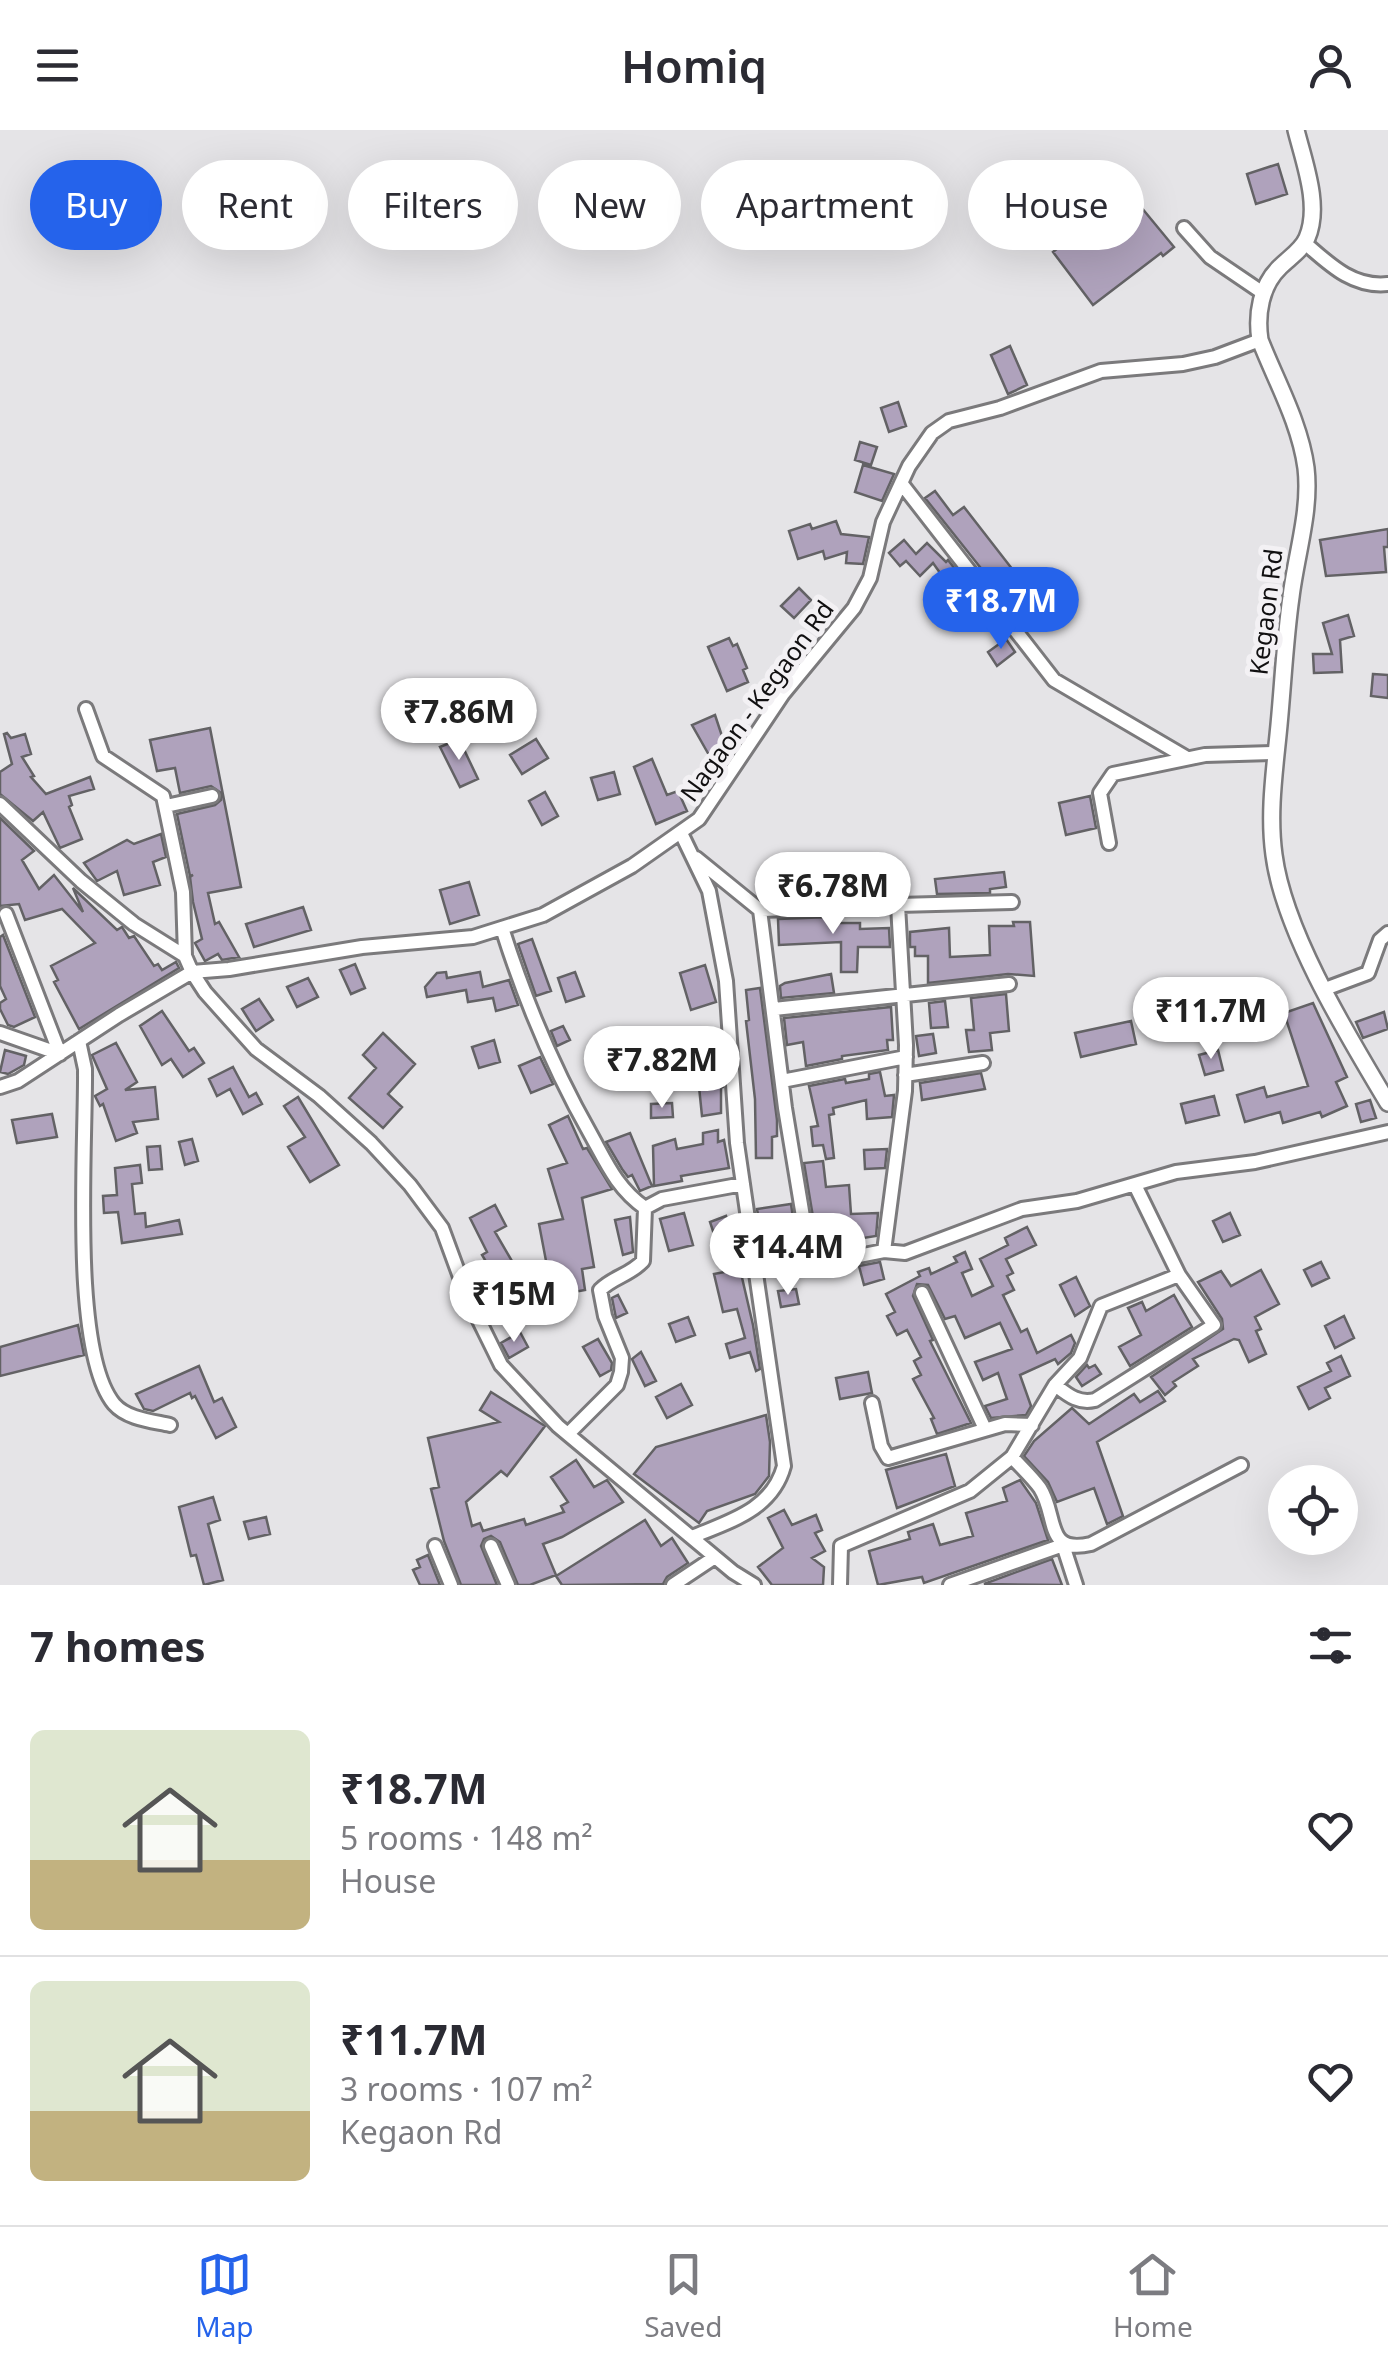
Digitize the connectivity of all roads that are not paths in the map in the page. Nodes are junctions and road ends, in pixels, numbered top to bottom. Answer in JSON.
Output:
{"nodes":[{"id":1,"x":1296,"y":130,"type":"edge"},
{"id":2,"x":1184,"y":228,"type":"dead end"},
{"id":3,"x":1305,"y":243,"type":"junction"},
{"id":4,"x":1388,"y":284,"type":"edge"},
{"id":5,"x":1263,"y":292,"type":"junction"},
{"id":6,"x":1260,"y":340,"type":"junction"},
{"id":7,"x":901,"y":483,"type":"junction"},
{"id":8,"x":86,"y":709,"type":"dead end"},
{"id":9,"x":1276,"y":754,"type":"junction"},
{"id":10,"x":1187,"y":758,"type":"junction"},
{"id":11,"x":212,"y":796,"type":"dead end"},
{"id":12,"x":0,"y":804,"type":"edge"},
{"id":13,"x":166,"y":806,"type":"junction"},
{"id":14,"x":681,"y":833,"type":"junction"},
{"id":15,"x":1109,"y":843,"type":"dead end"},
{"id":16,"x":693,"y":855,"type":"junction"},
{"id":17,"x":1012,"y":902,"type":"dead end"},
{"id":18,"x":898,"y":905,"type":"junction"},
{"id":19,"x":760,"y":910,"type":"junction"},
{"id":20,"x":6,"y":914,"type":"dead end"},
{"id":21,"x":502,"y":928,"type":"junction"},
{"id":22,"x":1388,"y":934,"type":"edge"},
{"id":23,"x":185,"y":956,"type":"junction"},
{"id":24,"x":192,"y":972,"type":"junction"},
{"id":25,"x":1008,"y":984,"type":"dead end"},
{"id":26,"x":1325,"y":989,"type":"junction"},
{"id":27,"x":903,"y":996,"type":"junction"},
{"id":28,"x":774,"y":1009,"type":"junction"},
{"id":29,"x":0,"y":1033,"type":"edge"},
{"id":30,"x":79,"y":1041,"type":"junction"},
{"id":31,"x":60,"y":1054,"type":"junction"},
{"id":32,"x":906,"y":1056,"type":"junction"},
{"id":33,"x":984,"y":1063,"type":"dead end"},
{"id":34,"x":905,"y":1074,"type":"junction"},
{"id":35,"x":782,"y":1081,"type":"junction"},
{"id":36,"x":0,"y":1087,"type":"edge"},
{"id":37,"x":1388,"y":1103,"type":"edge"},
{"id":38,"x":1388,"y":1132,"type":"edge"},
{"id":39,"x":743,"y":1184,"type":"junction"},
{"id":40,"x":1135,"y":1184,"type":"junction"},
{"id":41,"x":646,"y":1208,"type":"junction"},
{"id":42,"x":884,"y":1250,"type":"junction"},
{"id":43,"x":1179,"y":1275,"type":"junction"},
{"id":44,"x":922,"y":1293,"type":"dead end"},
{"id":45,"x":1055,"y":1385,"type":"junction"},
{"id":46,"x":872,"y":1403,"type":"dead end"},
{"id":47,"x":170,"y":1425,"type":"dead end"},
{"id":48,"x":1032,"y":1425,"type":"junction"},
{"id":49,"x":985,"y":1429,"type":"junction"},
{"id":50,"x":568,"y":1434,"type":"junction"},
{"id":51,"x":1012,"y":1457,"type":"junction"},
{"id":52,"x":1241,"y":1465,"type":"dead end"},
{"id":53,"x":692,"y":1537,"type":"junction"},
{"id":54,"x":1063,"y":1545,"type":"junction"},
{"id":55,"x":436,"y":1546,"type":"dead end"},
{"id":56,"x":490,"y":1546,"type":"dead end"},
{"id":57,"x":715,"y":1557,"type":"junction"},
{"id":58,"x":452,"y":1585,"type":"edge"},
{"id":59,"x":508,"y":1585,"type":"edge"},
{"id":60,"x":673,"y":1585,"type":"edge"},
{"id":61,"x":754,"y":1585,"type":"edge"},
{"id":62,"x":840,"y":1585,"type":"edge"},
{"id":63,"x":950,"y":1585,"type":"edge"},
{"id":64,"x":1076,"y":1585,"type":"edge"}],
"edges":[{"from":1,"to":3,"type":"street"},
{"from":2,"to":5,"type":"street"},
{"from":3,"to":4,"type":"street"},
{"from":3,"to":5,"type":"street"},
{"from":5,"to":6,"type":"street","name":"Kegaon Rd"},
{"from":6,"to":7,"type":"street","name":"Nagaon - Kegaon Rd"},
{"from":6,"to":9,"type":"street","name":"Kegaon Rd"},
{"from":7,"to":10,"type":"street"},
{"from":7,"to":14,"type":"street","name":"Nagaon - Kegaon Rd"},
{"from":8,"to":13,"type":"street"},
{"from":9,"to":10,"type":"street"},
{"from":9,"to":26,"type":"street","name":"Kegaon Rd"},
{"from":10,"to":15,"type":"street"},
{"from":11,"to":13,"type":"street"},
{"from":12,"to":23,"type":"street"},
{"from":13,"to":23,"type":"street"},
{"from":14,"to":16,"type":"street"},
{"from":14,"to":21,"type":"street","name":"Nagaon - Kegaon Rd"},
{"from":16,"to":19,"type":"street"},
{"from":16,"to":39,"type":"street"},
{"from":17,"to":18,"type":"street"},
{"from":18,"to":19,"type":"street"},
{"from":18,"to":27,"type":"street"},
{"from":19,"to":28,"type":"street"},
{"from":20,"to":31,"type":"street"},
{"from":21,"to":24,"type":"street","name":"Nagaon - Kegaon Rd"},
{"from":21,"to":41,"type":"street"},
{"from":22,"to":26,"type":"street"},
{"from":23,"to":24,"type":"street"},
{"from":24,"to":30,"type":"street"},
{"from":24,"to":50,"type":"street"},
{"from":25,"to":27,"type":"street"},
{"from":26,"to":37,"type":"street","name":"Kegaon Rd"},
{"from":27,"to":28,"type":"street"},
{"from":27,"to":32,"type":"street"},
{"from":28,"to":35,"type":"street"},
{"from":29,"to":31,"type":"street"},
{"from":30,"to":31,"type":"street"},
{"from":30,"to":47,"type":"street"},
{"from":31,"to":36,"type":"street"},
{"from":32,"to":34,"type":"street"},
{"from":32,"to":35,"type":"street"},
{"from":33,"to":34,"type":"street"},
{"from":34,"to":42,"type":"street"},
{"from":35,"to":42,"type":"street"},
{"from":38,"to":40,"type":"street"},
{"from":39,"to":41,"type":"street"},
{"from":39,"to":53,"type":"street"},
{"from":40,"to":42,"type":"street"},
{"from":40,"to":43,"type":"street"},
{"from":41,"to":50,"type":"street"},
{"from":43,"to":45,"type":"street"},
{"from":43,"to":45,"type":"street"},
{"from":44,"to":49,"type":"street"},
{"from":45,"to":48,"type":"street"},
{"from":46,"to":49,"type":"street"},
{"from":48,"to":49,"type":"street"},
{"from":48,"to":51,"type":"street"},
{"from":50,"to":53,"type":"street"},
{"from":51,"to":54,"type":"street"},
{"from":51,"to":62,"type":"street"},
{"from":52,"to":54,"type":"street"},
{"from":53,"to":57,"type":"street"},
{"from":54,"to":63,"type":"street"},
{"from":54,"to":64,"type":"street"},
{"from":55,"to":58,"type":"street"},
{"from":56,"to":59,"type":"street"},
{"from":57,"to":60,"type":"street"},
{"from":57,"to":61,"type":"street"}]}
